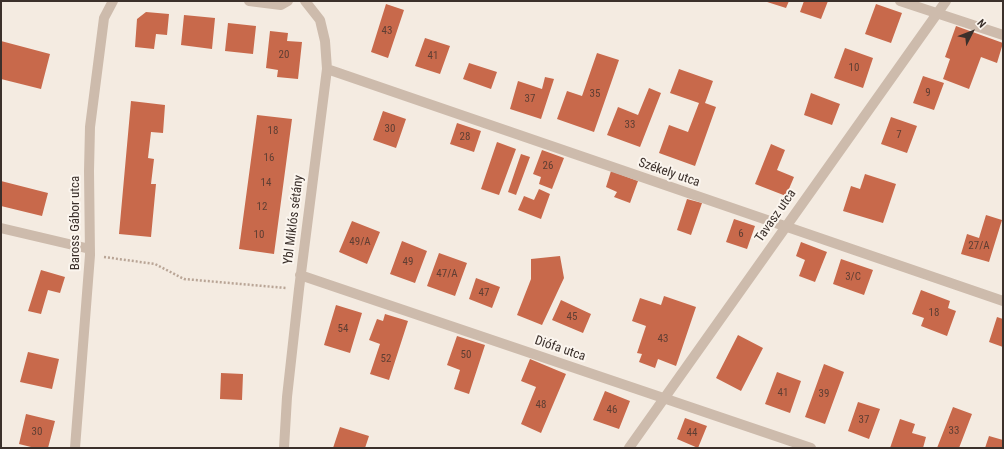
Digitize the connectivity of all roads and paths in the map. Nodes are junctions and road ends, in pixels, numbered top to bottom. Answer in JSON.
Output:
{"nodes":[{"id":1,"x":113,"y":1,"type":"edge"},
{"id":2,"x":249,"y":1,"type":"edge"},
{"id":3,"x":288,"y":1,"type":"edge"},
{"id":4,"x":304,"y":1,"type":"edge"},
{"id":5,"x":900,"y":1,"type":"edge"},
{"id":6,"x":946,"y":1,"type":"edge"},
{"id":7,"x":937,"y":14,"type":"junction"},
{"id":8,"x":1003,"y":35,"type":"edge"},
{"id":9,"x":327,"y":69,"type":"junction"},
{"id":10,"x":784,"y":226,"type":"junction"},
{"id":11,"x":1,"y":228,"type":"edge"},
{"id":12,"x":90,"y":252,"type":"junction"},
{"id":13,"x":300,"y":276,"type":"junction"},
{"id":14,"x":299,"y":289,"type":"junction"},
{"id":15,"x":1003,"y":301,"type":"edge"},
{"id":16,"x":665,"y":398,"type":"junction"},
{"id":17,"x":74,"y":448,"type":"edge"},
{"id":18,"x":284,"y":448,"type":"edge"},
{"id":19,"x":629,"y":448,"type":"edge"},
{"id":20,"x":811,"y":448,"type":"edge"}],
"edges":[{"from":1,"to":12,"type":"street","name":"Baross Gábor utca"},
{"from":2,"to":3,"type":"street"},
{"from":4,"to":9,"type":"street","name":"Ybl Miklós sétány"},
{"from":5,"to":7,"type":"street"},
{"from":6,"to":7,"type":"street","name":"Tavasz utca"},
{"from":7,"to":8,"type":"street"},
{"from":7,"to":10,"type":"street","name":"Tavasz utca"},
{"from":9,"to":10,"type":"street","name":"Székely utca"},
{"from":9,"to":13,"type":"street","name":"Ybl Miklós sétány"},
{"from":10,"to":15,"type":"street","name":"Székely utca"},
{"from":10,"to":16,"type":"street","name":"Tavasz utca"},
{"from":11,"to":12,"type":"street"},
{"from":12,"to":14,"type":"path"},
{"from":12,"to":17,"type":"street","name":"Baross Gábor utca"},
{"from":13,"to":14,"type":"street","name":"Ybl Miklós sétány"},
{"from":13,"to":16,"type":"street","name":"Diófa utca"},
{"from":14,"to":18,"type":"street","name":"Ybl Miklós sétány"},
{"from":16,"to":19,"type":"street","name":"Tavasz utca"},
{"from":16,"to":20,"type":"street","name":"Diófa utca"}]}
